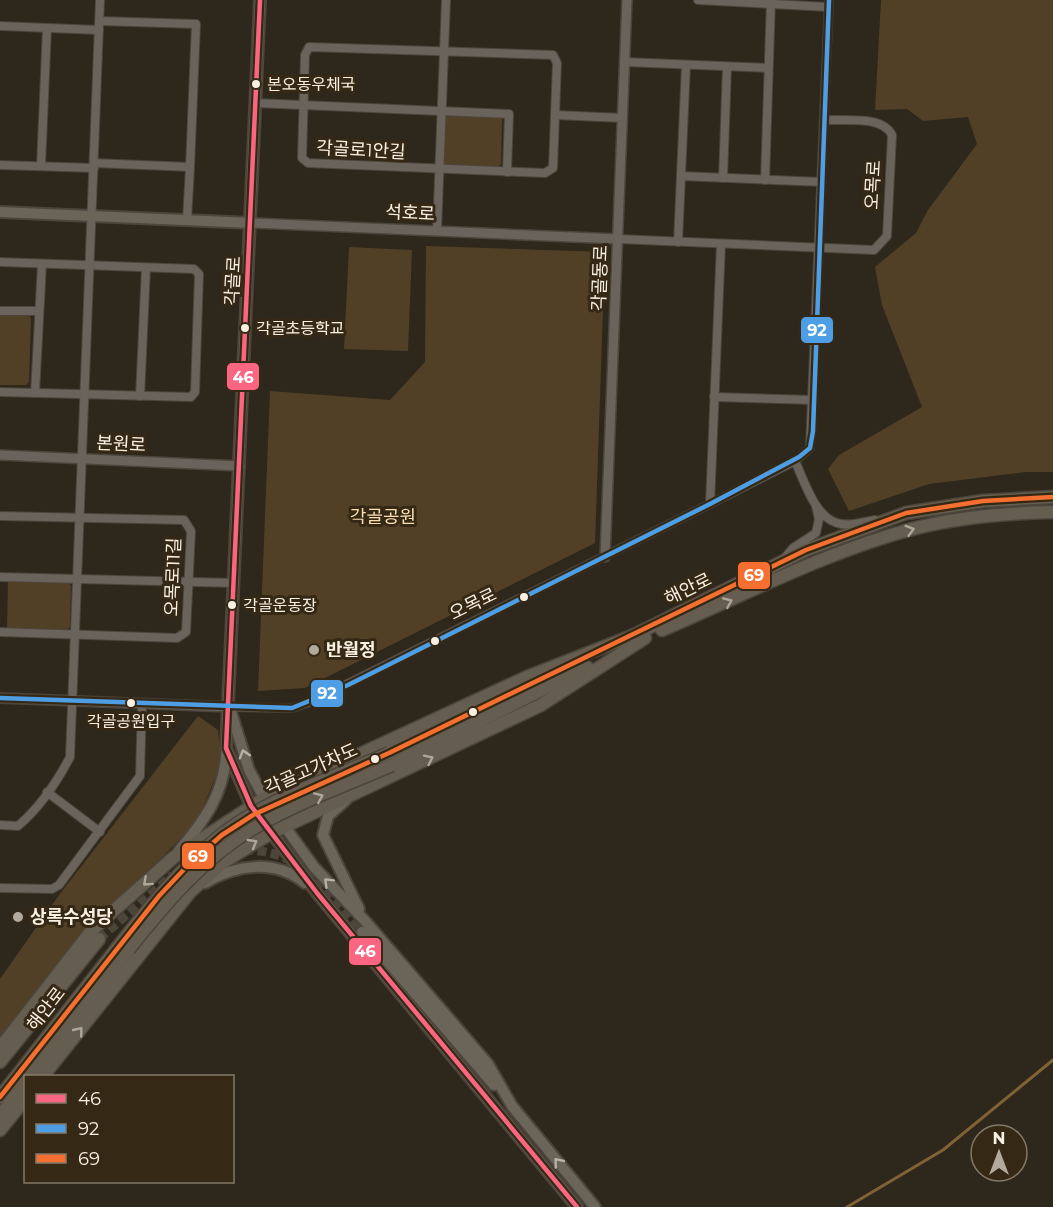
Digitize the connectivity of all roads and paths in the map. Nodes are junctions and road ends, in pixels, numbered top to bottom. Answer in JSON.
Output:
{"nodes":[{"id":1,"x":100,"y":0,"type":"edge"},
{"id":2,"x":260,"y":0,"type":"edge"},
{"id":3,"x":446,"y":0,"type":"edge"},
{"id":4,"x":627,"y":0,"type":"edge"},
{"id":5,"x":698,"y":0,"type":"edge"},
{"id":6,"x":771,"y":2,"type":"edge"},
{"id":7,"x":828,"y":3,"type":"edge"},
{"id":8,"x":100,"y":21,"type":"junction"},
{"id":9,"x":0,"y":26,"type":"edge"},
{"id":10,"x":47,"y":28,"type":"junction"},
{"id":11,"x":99,"y":30,"type":"junction"},
{"id":12,"x":444,"y":51,"type":"junction"},
{"id":13,"x":625,"y":62,"type":"junction"},
{"id":14,"x":686,"y":65,"type":"junction"},
{"id":15,"x":727,"y":67,"type":"junction"},
{"id":16,"x":768,"y":69,"type":"junction"},
{"id":17,"x":256,"y":104,"type":"junction"},
{"id":18,"x":304,"y":105,"type":"junction"},
{"id":19,"x":441,"y":111,"type":"junction"},
{"id":20,"x":555,"y":114,"type":"junction"},
{"id":21,"x":623,"y":118,"type":"junction"},
{"id":22,"x":824,"y":120,"type":"junction"},
{"id":23,"x":0,"y":165,"type":"edge"},
{"id":24,"x":41,"y":166,"type":"junction"},
{"id":25,"x":94,"y":166,"type":"junction"},
{"id":26,"x":190,"y":166,"type":"junction"},
{"id":27,"x":439,"y":169,"type":"junction"},
{"id":28,"x":507,"y":172,"type":"junction"},
{"id":29,"x":681,"y":176,"type":"junction"},
{"id":30,"x":723,"y":178,"type":"junction"},
{"id":31,"x":765,"y":180,"type":"junction"},
{"id":32,"x":822,"y":182,"type":"junction"},
{"id":33,"x":0,"y":212,"type":"edge"},
{"id":34,"x":92,"y":215,"type":"junction"},
{"id":35,"x":187,"y":220,"type":"junction"},
{"id":36,"x":252,"y":223,"type":"junction"},
{"id":37,"x":437,"y":231,"type":"junction"},
{"id":38,"x":618,"y":239,"type":"junction"},
{"id":39,"x":678,"y":242,"type":"junction"},
{"id":40,"x":721,"y":244,"type":"junction"},
{"id":41,"x":819,"y":248,"type":"junction"},
{"id":42,"x":0,"y":262,"type":"edge"},
{"id":43,"x":42,"y":264,"type":"junction"},
{"id":44,"x":91,"y":266,"type":"junction"},
{"id":45,"x":146,"y":268,"type":"junction"},
{"id":46,"x":0,"y":311,"type":"edge"},
{"id":47,"x":39,"y":311,"type":"junction"},
{"id":48,"x":0,"y":392,"type":"edge"},
{"id":49,"x":35,"y":393,"type":"junction"},
{"id":50,"x":86,"y":395,"type":"junction"},
{"id":51,"x":140,"y":396,"type":"junction"},
{"id":52,"x":714,"y":397,"type":"junction"},
{"id":53,"x":814,"y":400,"type":"junction"},
{"id":54,"x":0,"y":455,"type":"edge"},
{"id":55,"x":82,"y":458,"type":"junction"},
{"id":56,"x":795,"y":460,"type":"junction"},
{"id":57,"x":240,"y":466,"type":"junction"},
{"id":58,"x":1053,"y":497,"type":"edge"},
{"id":59,"x":711,"y":504,"type":"junction"},
{"id":60,"x":816,"y":505,"type":"junction"},
{"id":61,"x":1053,"y":512,"type":"edge"},
{"id":62,"x":0,"y":516,"type":"edge"},
{"id":63,"x":898,"y":516,"type":"junction"},
{"id":64,"x":80,"y":518,"type":"junction"},
{"id":65,"x":604,"y":557,"type":"junction"},
{"id":66,"x":781,"y":563,"type":"junction"},
{"id":67,"x":0,"y":577,"type":"edge"},
{"id":68,"x":76,"y":579,"type":"junction"},
{"id":69,"x":189,"y":582,"type":"junction"},
{"id":70,"x":235,"y":583,"type":"junction"},
{"id":71,"x":0,"y":632,"type":"edge"},
{"id":72,"x":75,"y":634,"type":"junction"},
{"id":73,"x":641,"y":636,"type":"junction"},
{"id":74,"x":0,"y":698,"type":"edge"},
{"id":75,"x":72,"y":701,"type":"junction"},
{"id":76,"x":142,"y":703,"type":"junction"},
{"id":77,"x":230,"y":707,"type":"junction"},
{"id":78,"x":226,"y":747,"type":"junction"},
{"id":79,"x":391,"y":759,"type":"joint"},
{"id":80,"x":293,"y":785,"type":"junction"},
{"id":81,"x":47,"y":792,"type":"junction"},
{"id":82,"x":349,"y":797,"type":"junction"},
{"id":83,"x":262,"y":799,"type":"junction"},
{"id":84,"x":251,"y":806,"type":"junction"},
{"id":85,"x":308,"y":816,"type":"junction"},
{"id":86,"x":0,"y":825,"type":"edge"},
{"id":87,"x":285,"y":827,"type":"junction"},
{"id":88,"x":100,"y":832,"type":"junction"},
{"id":89,"x":273,"y":832,"type":"junction"},
{"id":90,"x":174,"y":857,"type":"junction"},
{"id":91,"x":0,"y":888,"type":"edge"},
{"id":92,"x":190,"y":892,"type":"junction"},
{"id":93,"x":317,"y":893,"type":"junction"},
{"id":94,"x":364,"y":927,"type":"junction"},
{"id":95,"x":99,"y":939,"type":"tunnel mouth"},
{"id":96,"x":125,"y":946,"type":"junction"},
{"id":97,"x":0,"y":1048,"type":"edge"},
{"id":98,"x":0,"y":1062,"type":"edge"},
{"id":99,"x":32,"y":1075,"type":"edge"},
{"id":100,"x":45,"y":1075,"type":"edge"},
{"id":101,"x":24,"y":1086,"type":"edge"},
{"id":102,"x":0,"y":1097,"type":"edge"},
{"id":103,"x":24,"y":1100,"type":"edge"},
{"id":104,"x":0,"y":1116,"type":"edge"},
{"id":105,"x":0,"y":1130,"type":"edge"},
{"id":106,"x":577,"y":1207,"type":"edge"},
{"id":107,"x":595,"y":1207,"type":"edge"}],
"edges":[{"from":1,"to":8,"type":"street"},
{"from":2,"to":17,"type":"main road","name":"각골로"},
{"from":3,"to":12,"type":"street"},
{"from":4,"to":13,"type":"street","name":"각골동로"},
{"from":5,"to":6,"type":"street"},
{"from":6,"to":7,"type":"street"},
{"from":6,"to":16,"type":"street"},
{"from":7,"to":22,"type":"street","name":"오목로"},
{"from":8,"to":11,"type":"street"},
{"from":8,"to":26,"type":"street"},
{"from":9,"to":10,"type":"street"},
{"from":10,"to":11,"type":"street"},
{"from":10,"to":24,"type":"street"},
{"from":11,"to":25,"type":"street"},
{"from":12,"to":18,"type":"street","name":"각골로1안길"},
{"from":12,"to":19,"type":"street"},
{"from":12,"to":20,"type":"street","name":"각골로1안길"},
{"from":13,"to":14,"type":"street"},
{"from":13,"to":21,"type":"street","name":"각골동로"},
{"from":14,"to":15,"type":"street"},
{"from":14,"to":29,"type":"street"},
{"from":15,"to":16,"type":"street"},
{"from":15,"to":30,"type":"street"},
{"from":16,"to":31,"type":"street"},
{"from":17,"to":18,"type":"street"},
{"from":17,"to":36,"type":"main road","name":"각골로"},
{"from":18,"to":19,"type":"street"},
{"from":18,"to":27,"type":"street","name":"각골로1안길"},
{"from":19,"to":27,"type":"street"},
{"from":19,"to":28,"type":"street"},
{"from":20,"to":21,"type":"street"},
{"from":20,"to":28,"type":"street","name":"각골로1안길"},
{"from":21,"to":38,"type":"street","name":"각골동로"},
{"from":22,"to":32,"type":"street","name":"오목로"},
{"from":22,"to":41,"type":"street","name":"오목로"},
{"from":23,"to":24,"type":"street"},
{"from":24,"to":25,"type":"street"},
{"from":25,"to":26,"type":"street"},
{"from":25,"to":34,"type":"street"},
{"from":26,"to":35,"type":"street"},
{"from":27,"to":28,"type":"street","name":"각골로1안길"},
{"from":27,"to":37,"type":"street"},
{"from":29,"to":30,"type":"street"},
{"from":29,"to":39,"type":"street"},
{"from":30,"to":31,"type":"street"},
{"from":31,"to":32,"type":"street"},
{"from":32,"to":41,"type":"street","name":"오목로"},
{"from":33,"to":34,"type":"main road","name":"석호로"},
{"from":34,"to":35,"type":"main road","name":"석호로"},
{"from":34,"to":44,"type":"street"},
{"from":35,"to":36,"type":"main road","name":"석호로"},
{"from":36,"to":37,"type":"street","name":"석호로"},
{"from":36,"to":57,"type":"main road","name":"각골로"},
{"from":37,"to":38,"type":"street","name":"석호로"},
{"from":38,"to":39,"type":"street","name":"석호로"},
{"from":38,"to":65,"type":"street","name":"각골동로"},
{"from":39,"to":40,"type":"street","name":"석호로"},
{"from":40,"to":41,"type":"street","name":"석호로"},
{"from":40,"to":52,"type":"street"},
{"from":41,"to":53,"type":"street","name":"오목로"},
{"from":42,"to":43,"type":"street"},
{"from":43,"to":44,"type":"street"},
{"from":43,"to":47,"type":"street"},
{"from":44,"to":45,"type":"street"},
{"from":44,"to":50,"type":"street"},
{"from":45,"to":51,"type":"street"},
{"from":45,"to":51,"type":"street"},
{"from":46,"to":47,"type":"street"},
{"from":47,"to":49,"type":"street"},
{"from":48,"to":49,"type":"street"},
{"from":49,"to":50,"type":"street"},
{"from":50,"to":51,"type":"street"},
{"from":50,"to":55,"type":"street"},
{"from":52,"to":53,"type":"street"},
{"from":52,"to":59,"type":"street"},
{"from":53,"to":56,"type":"street","name":"오목로"},
{"from":54,"to":55,"type":"street","name":"본원로"},
{"from":55,"to":57,"type":"street","name":"본원로"},
{"from":55,"to":64,"type":"street"},
{"from":56,"to":59,"type":"street","name":"오목로"},
{"from":56,"to":60,"type":"street"},
{"from":57,"to":70,"type":"main road","name":"각골로"},
{"from":58,"to":63,"type":"main road","name":"해안로"},
{"from":59,"to":65,"type":"street","name":"오목로"},
{"from":60,"to":63,"type":"street"},
{"from":60,"to":66,"type":"street"},
{"from":73,"to":61,"type":"main road","name":"해안로","one_way":true},
{"from":62,"to":64,"type":"street","name":"오목로11길"},
{"from":63,"to":66,"type":"main road","name":"해안로"},
{"from":64,"to":68,"type":"street"},
{"from":64,"to":69,"type":"street","name":"오목로11길"},
{"from":65,"to":77,"type":"street","name":"오목로"},
{"from":66,"to":73,"type":"main road","name":"해안로"},
{"from":67,"to":68,"type":"street"},
{"from":68,"to":69,"type":"street"},
{"from":68,"to":72,"type":"street"},
{"from":69,"to":70,"type":"street"},
{"from":69,"to":72,"type":"street","name":"오목로11길"},
{"from":70,"to":77,"type":"main road","name":"각골로"},
{"from":71,"to":72,"type":"street","name":"오목로11길"},
{"from":72,"to":75,"type":"street"},
{"from":73,"to":79,"type":"main road","name":"해안로"},
{"from":73,"to":80,"type":"main road"},
{"from":82,"to":73,"type":"main road","one_way":true},
{"from":74,"to":75,"type":"street","name":"오목로"},
{"from":75,"to":76,"type":"street","name":"오목로"},
{"from":75,"to":81,"type":"street"},
{"from":76,"to":77,"type":"street","name":"오목로"},
{"from":76,"to":88,"type":"street"},
{"from":77,"to":78,"type":"main road","name":"각골로"},
{"from":83,"to":77,"type":"main road","name":"각골로","one_way":true},
{"from":78,"to":84,"type":"main road","name":"각골로"},
{"from":78,"to":90,"type":"main road"},
{"from":79,"to":96,"type":"main road","name":"각골고가차도","bridge":true},
{"from":80,"to":83,"type":"main road"},
{"from":80,"to":85,"type":"main road"},
{"from":81,"to":86,"type":"street"},
{"from":81,"to":88,"type":"street"},
{"from":82,"to":85,"type":"main road"},
{"from":82,"to":94,"type":"main road"},
{"from":83,"to":84,"type":"main road"},
{"from":83,"to":87,"type":"main road","name":"각골로"},
{"from":84,"to":89,"type":"main road","name":"각골로"},
{"from":84,"to":90,"type":"main road"},
{"from":85,"to":87,"type":"main road"},
{"from":87,"to":89,"type":"main road"},
{"from":94,"to":87,"type":"main road","name":"각골로","one_way":true},
{"from":88,"to":91,"type":"street"},
{"from":92,"to":89,"type":"main road","one_way":true},
{"from":89,"to":93,"type":"main road","name":"각골로"},
{"from":90,"to":97,"type":"main road","one_way":true},
{"from":92,"to":93,"type":"main road"},
{"from":100,"to":92,"type":"main road","one_way":true},
{"from":93,"to":106,"type":"main road"},
{"from":107,"to":94,"type":"main road","one_way":true},
{"from":95,"to":98,"type":"main road"},
{"from":96,"to":99,"type":"main road","name":"해안로"},
{"from":96,"to":102,"type":"main road","name":"해안로"},
{"from":101,"to":104,"type":"main road"},
{"from":103,"to":105,"type":"main road"}]}
